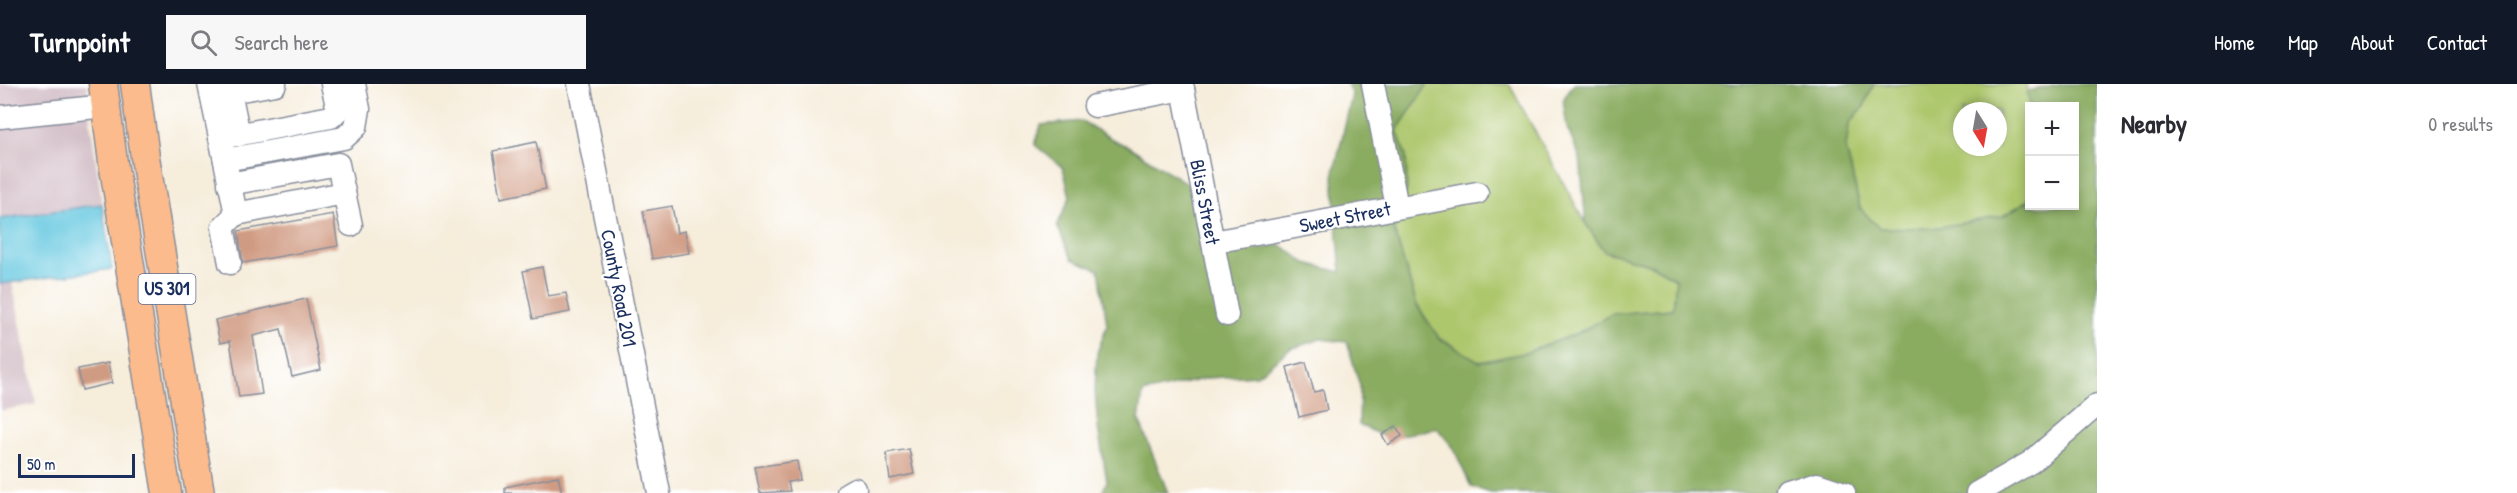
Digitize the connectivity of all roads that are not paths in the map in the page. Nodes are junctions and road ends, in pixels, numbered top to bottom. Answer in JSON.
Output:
{"nodes":[{"id":1,"x":135,"y":84,"type":"edge"},
{"id":2,"x":209,"y":84,"type":"edge"},
{"id":3,"x":275,"y":84,"type":"edge"},
{"id":4,"x":332,"y":84,"type":"edge"},
{"id":5,"x":354,"y":84,"type":"edge"},
{"id":6,"x":579,"y":84,"type":"edge"},
{"id":7,"x":1373,"y":84,"type":"edge"},
{"id":8,"x":1183,"y":87,"type":"edge"},
{"id":9,"x":230,"y":88,"type":"edge"},
{"id":10,"x":104,"y":95,"type":"edge"},
{"id":11,"x":1095,"y":106,"type":"dead end"},
{"id":12,"x":0,"y":117,"type":"edge"},
{"id":13,"x":228,"y":144,"type":"junction"},
{"id":14,"x":230,"y":184,"type":"junction"},
{"id":15,"x":344,"y":193,"type":"junction"},
{"id":16,"x":1477,"y":193,"type":"dead end"},
{"id":17,"x":1397,"y":207,"type":"junction"},
{"id":18,"x":236,"y":214,"type":"junction"},
{"id":19,"x":351,"y":225,"type":"dead end"},
{"id":20,"x":1213,"y":242,"type":"junction"},
{"id":21,"x":230,"y":263,"type":"dead end"},
{"id":22,"x":132,"y":280,"type":"junction"},
{"id":23,"x":1227,"y":315,"type":"dead end"},
{"id":24,"x":171,"y":317,"type":"junction"},
{"id":25,"x":138,"y":322,"type":"junction"},
{"id":26,"x":183,"y":387,"type":"junction"},
{"id":27,"x":2097,"y":405,"type":"edge"},
{"id":28,"x":166,"y":493,"type":"edge"},
{"id":29,"x":200,"y":493,"type":"edge"},
{"id":30,"x":659,"y":493,"type":"edge"},
{"id":31,"x":1788,"y":493,"type":"edge"},
{"id":32,"x":1844,"y":493,"type":"edge"},
{"id":33,"x":1977,"y":493,"type":"edge"}],
"edges":[{"from":1,"to":24,"type":"main road","number":"US 301"},
{"from":2,"to":13,"type":"street"},
{"from":3,"to":9,"type":"street"},
{"from":4,"to":13,"type":"street"},
{"from":5,"to":13,"type":"street"},
{"from":6,"to":30,"type":"street","name":"County Road 201"},
{"from":7,"to":17,"type":"street"},
{"from":8,"to":11,"type":"street","name":"Bliss Street"},
{"from":8,"to":20,"type":"street","name":"Bliss Street"},
{"from":9,"to":13,"type":"street"},
{"from":10,"to":12,"type":"street"},
{"from":10,"to":22,"type":"main road","number":"US 301"},
{"from":13,"to":14,"type":"street"},
{"from":14,"to":15,"type":"street"},
{"from":14,"to":18,"type":"street"},
{"from":15,"to":18,"type":"street"},
{"from":15,"to":19,"type":"street"},
{"from":16,"to":17,"type":"street","name":"Sweet Street"},
{"from":17,"to":20,"type":"street","name":"Sweet Street"},
{"from":18,"to":21,"type":"street"},
{"from":20,"to":23,"type":"street","name":"Bliss Street"},
{"from":22,"to":24,"type":"main road"},
{"from":22,"to":25,"type":"main road","number":"US 301"},
{"from":24,"to":26,"type":"main road","number":"US 301"},
{"from":25,"to":26,"type":"main road"},
{"from":25,"to":28,"type":"main road","number":"US 301"},
{"from":26,"to":29,"type":"main road","number":"US 301"},
{"from":27,"to":33,"type":"street"},
{"from":31,"to":32,"type":"street"}]}
